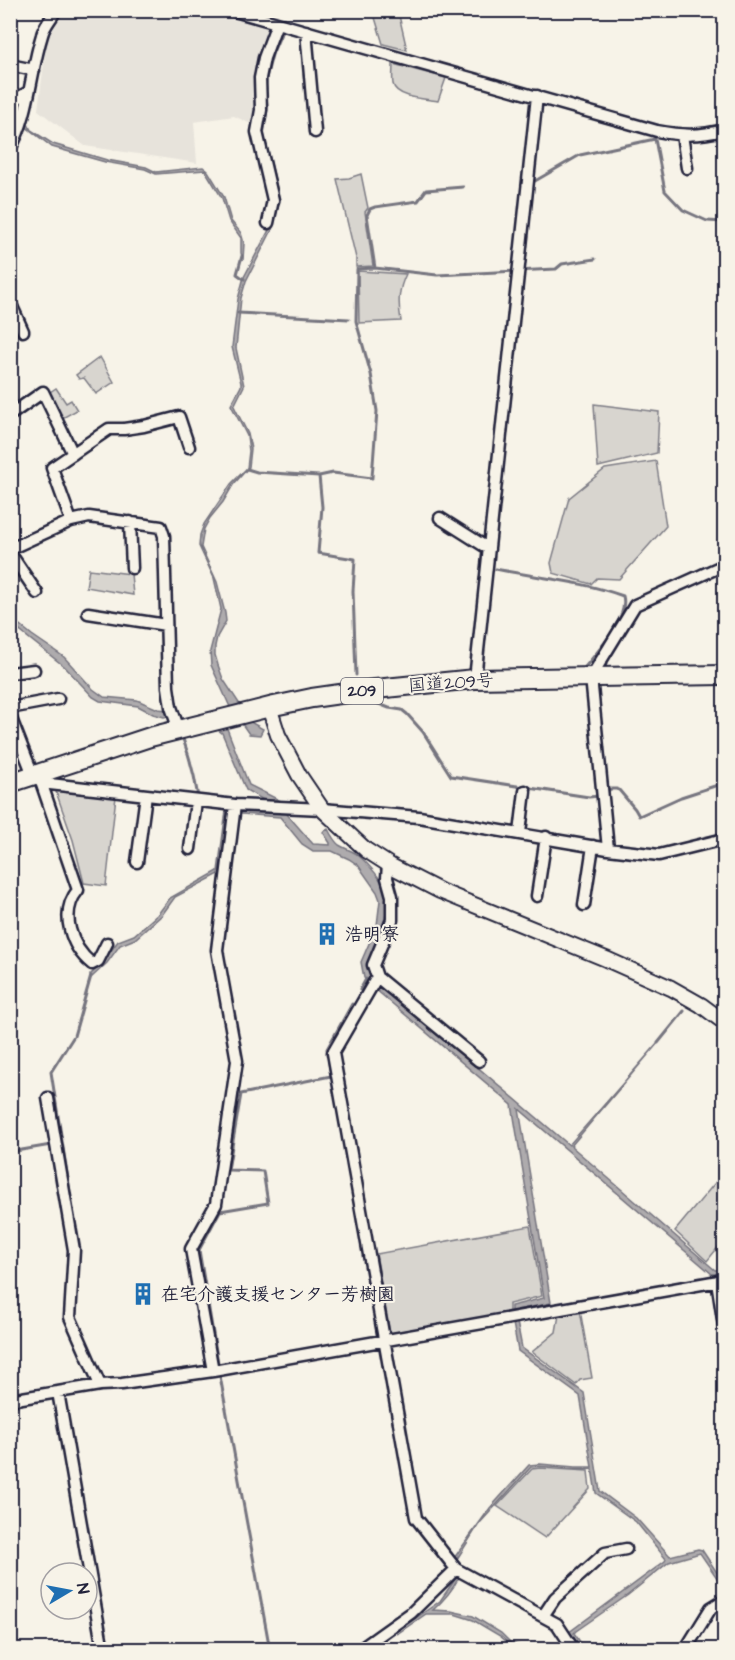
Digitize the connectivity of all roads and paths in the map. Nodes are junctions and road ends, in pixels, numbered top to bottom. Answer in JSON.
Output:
{"nodes":[{"id":1,"x":56,"y":10,"type":"edge"},
{"id":2,"x":231,"y":10,"type":"edge"},
{"id":3,"x":277,"y":23,"type":"junction"},
{"id":4,"x":306,"y":31,"type":"junction"},
{"id":5,"x":10,"y":64,"type":"edge"},
{"id":6,"x":34,"y":70,"type":"junction"},
{"id":7,"x":29,"y":92,"type":"junction"},
{"id":8,"x":537,"y":96,"type":"junction"},
{"id":9,"x":10,"y":102,"type":"edge"},
{"id":10,"x":315,"y":132,"type":"dead end"},
{"id":11,"x":724,"y":133,"type":"edge"},
{"id":12,"x":682,"y":135,"type":"junction"},
{"id":13,"x":10,"y":149,"type":"edge"},
{"id":14,"x":687,"y":168,"type":"dead end"},
{"id":15,"x":268,"y":223,"type":"dead end"},
{"id":16,"x":10,"y":302,"type":"edge"},
{"id":17,"x":23,"y":332,"type":"dead end"},
{"id":18,"x":10,"y":415,"type":"edge"},
{"id":19,"x":189,"y":447,"type":"dead end"},
{"id":20,"x":73,"y":454,"type":"junction"},
{"id":21,"x":440,"y":518,"type":"dead end"},
{"id":22,"x":71,"y":521,"type":"junction"},
{"id":23,"x":130,"y":522,"type":"junction"},
{"id":24,"x":489,"y":549,"type":"junction"},
{"id":25,"x":10,"y":551,"type":"edge"},
{"id":26,"x":724,"y":565,"type":"edge"},
{"id":27,"x":132,"y":568,"type":"dead end"},
{"id":28,"x":37,"y":593,"type":"dead end"},
{"id":29,"x":88,"y":613,"type":"dead end"},
{"id":30,"x":166,"y":625,"type":"junction"},
{"id":31,"x":34,"y":670,"type":"dead end"},
{"id":32,"x":10,"y":674,"type":"edge"},
{"id":33,"x":724,"y":675,"type":"edge"},
{"id":34,"x":591,"y":677,"type":"junction"},
{"id":35,"x":475,"y":679,"type":"junction"},
{"id":36,"x":58,"y":699,"type":"dead end"},
{"id":37,"x":269,"y":707,"type":"junction"},
{"id":38,"x":10,"y":708,"type":"edge"},
{"id":39,"x":10,"y":716,"type":"edge"},
{"id":40,"x":179,"y":730,"type":"junction"},
{"id":41,"x":37,"y":777,"type":"junction"},
{"id":42,"x":10,"y":783,"type":"edge"},
{"id":43,"x":525,"y":792,"type":"dead end"},
{"id":44,"x":146,"y":795,"type":"junction"},
{"id":45,"x":196,"y":801,"type":"junction"},
{"id":46,"x":235,"y":805,"type":"junction"},
{"id":47,"x":322,"y":808,"type":"junction"},
{"id":48,"x":520,"y":833,"type":"junction"},
{"id":49,"x":546,"y":837,"type":"junction"},
{"id":50,"x":724,"y":839,"type":"edge"},
{"id":51,"x":593,"y":846,"type":"junction"},
{"id":52,"x":190,"y":849,"type":"dead end"},
{"id":53,"x":608,"y":849,"type":"junction"},
{"id":54,"x":137,"y":862,"type":"dead end"},
{"id":55,"x":388,"y":864,"type":"junction"},
{"id":56,"x":537,"y":896,"type":"dead end"},
{"id":57,"x":584,"y":905,"type":"dead end"},
{"id":58,"x":107,"y":943,"type":"dead end"},
{"id":59,"x":377,"y":976,"type":"junction"},
{"id":60,"x":724,"y":1022,"type":"edge"},
{"id":61,"x":479,"y":1061,"type":"dead end"},
{"id":62,"x":48,"y":1098,"type":"dead end"},
{"id":63,"x":721,"y":1280,"type":"edge"},
{"id":64,"x":724,"y":1326,"type":"edge"},
{"id":65,"x":385,"y":1340,"type":"junction"},
{"id":66,"x":213,"y":1371,"type":"junction"},
{"id":67,"x":100,"y":1385,"type":"junction"},
{"id":68,"x":58,"y":1392,"type":"junction"},
{"id":69,"x":10,"y":1400,"type":"edge"},
{"id":70,"x":626,"y":1549,"type":"dead end"},
{"id":71,"x":456,"y":1569,"type":"junction"},
{"id":72,"x":724,"y":1600,"type":"edge"},
{"id":73,"x":543,"y":1616,"type":"junction"},
{"id":74,"x":103,"y":1650,"type":"edge"},
{"id":75,"x":359,"y":1650,"type":"edge"},
{"id":76,"x":574,"y":1650,"type":"edge"},
{"id":77,"x":685,"y":1650,"type":"edge"}],
"edges":[{"from":1,"to":6,"type":"street"},
{"from":2,"to":3,"type":"street"},
{"from":3,"to":4,"type":"street"},
{"from":3,"to":15,"type":"street"},
{"from":4,"to":8,"type":"street"},
{"from":4,"to":10,"type":"street"},
{"from":5,"to":6,"type":"street"},
{"from":6,"to":7,"type":"street"},
{"from":7,"to":9,"type":"street"},
{"from":7,"to":13,"type":"street"},
{"from":8,"to":12,"type":"street"},
{"from":8,"to":24,"type":"street"},
{"from":11,"to":12,"type":"street"},
{"from":12,"to":14,"type":"street"},
{"from":16,"to":17,"type":"street"},
{"from":18,"to":20,"type":"street"},
{"from":19,"to":20,"type":"street"},
{"from":20,"to":22,"type":"street"},
{"from":21,"to":24,"type":"street"},
{"from":22,"to":23,"type":"street"},
{"from":22,"to":25,"type":"street"},
{"from":23,"to":27,"type":"street"},
{"from":23,"to":30,"type":"street"},
{"from":24,"to":35,"type":"street"},
{"from":25,"to":28,"type":"street"},
{"from":26,"to":34,"type":"street"},
{"from":29,"to":30,"type":"street"},
{"from":30,"to":40,"type":"street"},
{"from":31,"to":32,"type":"street"},
{"from":33,"to":34,"type":"highway","name":"国道209号","number":"209"},
{"from":34,"to":35,"type":"highway","name":"国道209号","number":"209"},
{"from":34,"to":53,"type":"street"},
{"from":35,"to":37,"type":"highway","name":"国道209号","number":"209"},
{"from":36,"to":38,"type":"street"},
{"from":37,"to":40,"type":"highway","name":"国道209号","number":"209"},
{"from":37,"to":47,"type":"street"},
{"from":39,"to":41,"type":"street"},
{"from":40,"to":41,"type":"highway","name":"国道209号","number":"209"},
{"from":41,"to":42,"type":"highway","name":"国道209号","number":"209"},
{"from":41,"to":44,"type":"street"},
{"from":41,"to":58,"type":"street"},
{"from":43,"to":48,"type":"street"},
{"from":44,"to":45,"type":"street"},
{"from":44,"to":54,"type":"street"},
{"from":45,"to":46,"type":"street"},
{"from":45,"to":52,"type":"street"},
{"from":46,"to":47,"type":"street"},
{"from":46,"to":66,"type":"street"},
{"from":47,"to":48,"type":"street"},
{"from":47,"to":55,"type":"street"},
{"from":48,"to":49,"type":"street"},
{"from":49,"to":51,"type":"street"},
{"from":49,"to":56,"type":"street"},
{"from":50,"to":53,"type":"street"},
{"from":51,"to":53,"type":"street"},
{"from":51,"to":57,"type":"street"},
{"from":55,"to":59,"type":"street"},
{"from":55,"to":60,"type":"street"},
{"from":59,"to":61,"type":"street"},
{"from":59,"to":65,"type":"street"},
{"from":62,"to":67,"type":"street"},
{"from":63,"to":64,"type":"street"},
{"from":63,"to":65,"type":"street"},
{"from":65,"to":66,"type":"street"},
{"from":65,"to":71,"type":"street"},
{"from":66,"to":67,"type":"street"},
{"from":67,"to":68,"type":"street"},
{"from":68,"to":69,"type":"street"},
{"from":68,"to":74,"type":"street"},
{"from":70,"to":73,"type":"street"},
{"from":71,"to":73,"type":"street"},
{"from":71,"to":75,"type":"street"},
{"from":72,"to":77,"type":"street"},
{"from":73,"to":76,"type":"street"}]}
